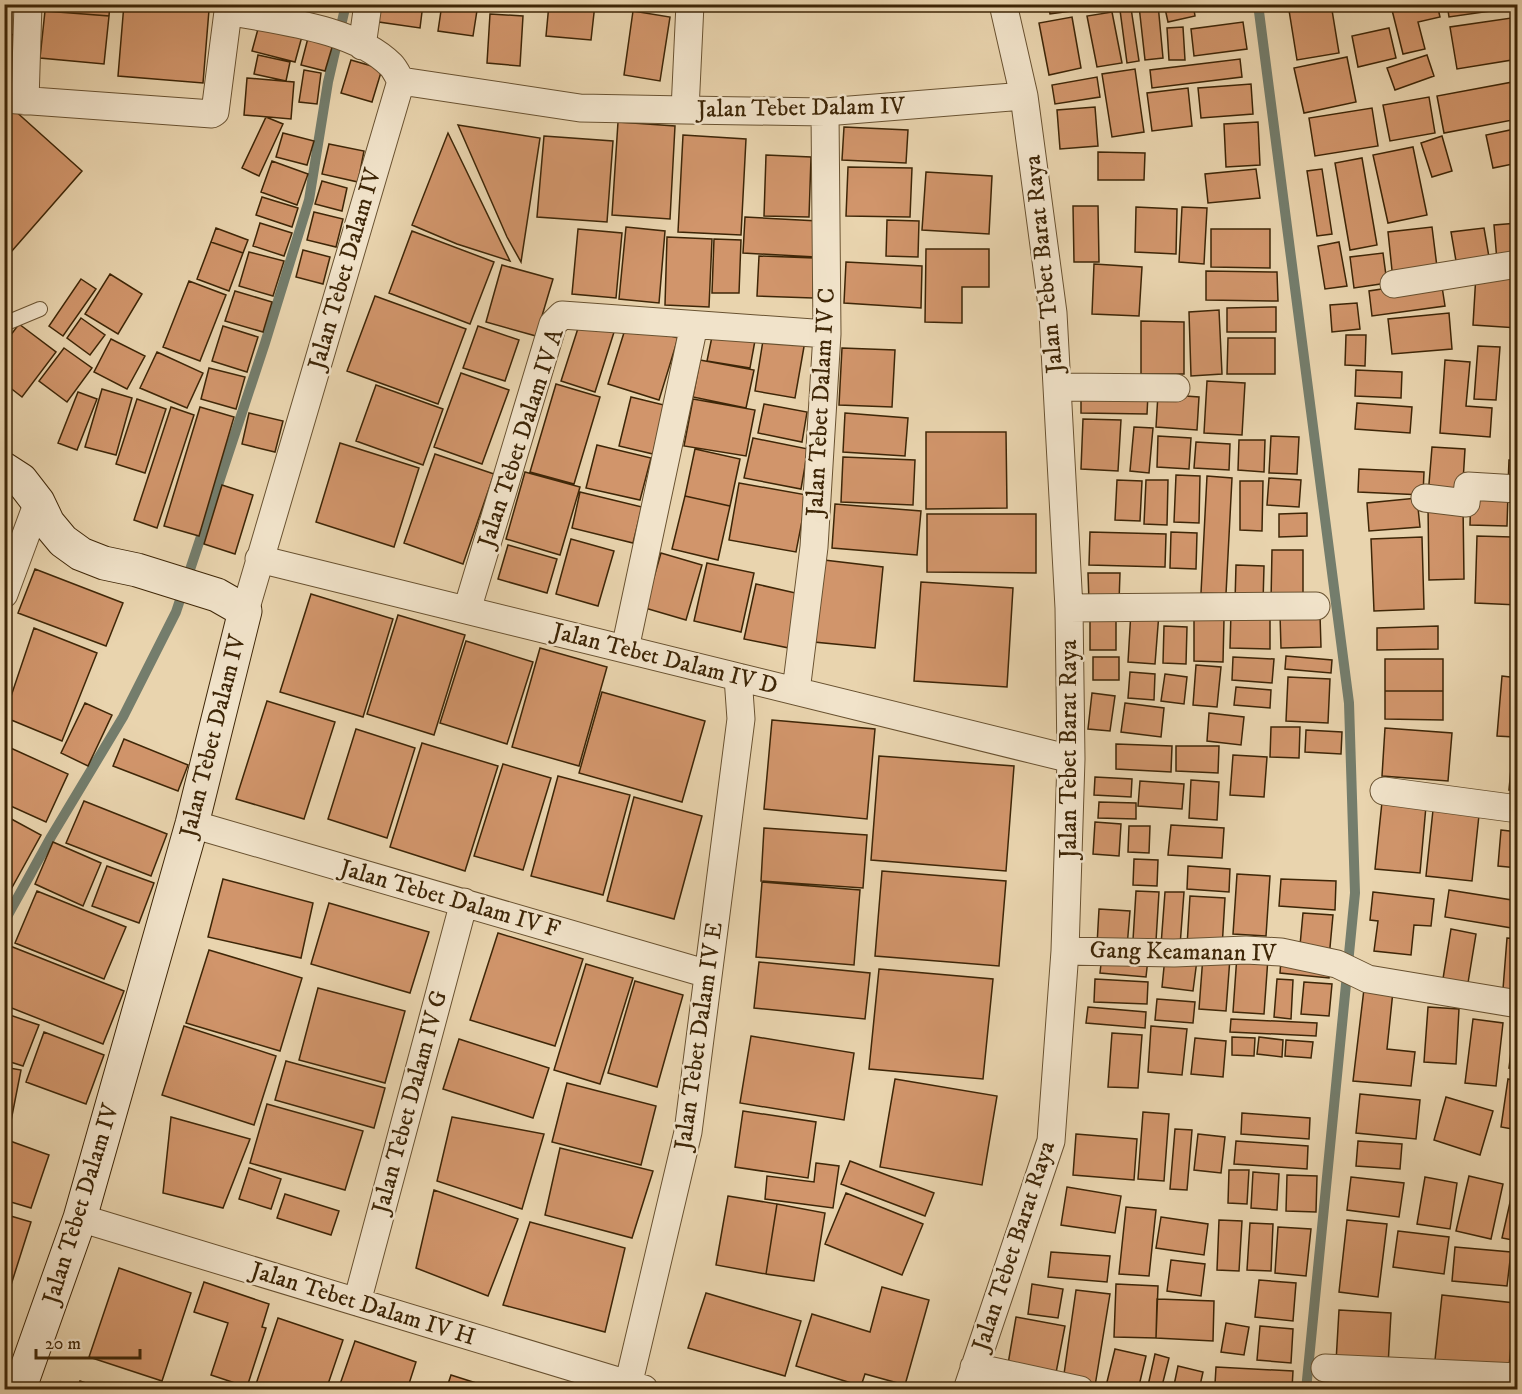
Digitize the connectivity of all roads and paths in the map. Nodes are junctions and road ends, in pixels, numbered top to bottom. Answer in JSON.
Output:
{"nodes":[{"id":1,"x":28,"y":4,"type":"edge"},
{"id":2,"x":368,"y":4,"type":"edge"},
{"id":3,"x":690,"y":4,"type":"edge"},
{"id":4,"x":1003,"y":4,"type":"edge"},
{"id":5,"x":229,"y":8,"type":"edge"},
{"id":6,"x":348,"y":39,"type":"junction"},
{"id":7,"x":401,"y":81,"type":"junction"},
{"id":8,"x":1024,"y":96,"type":"junction"},
{"id":9,"x":15,"y":100,"type":"edge"},
{"id":10,"x":685,"y":110,"type":"junction"},
{"id":11,"x":825,"y":112,"type":"junction"},
{"id":12,"x":1518,"y":264,"type":"edge"},
{"id":13,"x":1394,"y":284,"type":"dead end"},
{"id":14,"x":40,"y":309,"type":"dead end"},
{"id":15,"x":4,"y":324,"type":"edge"},
{"id":16,"x":694,"y":325,"type":"junction"},
{"id":17,"x":827,"y":334,"type":"junction"},
{"id":18,"x":1057,"y":387,"type":"junction"},
{"id":19,"x":1176,"y":388,"type":"dead end"},
{"id":20,"x":4,"y":469,"type":"edge"},
{"id":21,"x":1518,"y":489,"type":"edge"},
{"id":22,"x":1425,"y":498,"type":"dead end"},
{"id":23,"x":38,"y":502,"type":"junction"},
{"id":24,"x":259,"y":559,"type":"junction"},
{"id":25,"x":4,"y":594,"type":"edge"},
{"id":26,"x":1316,"y":606,"type":"dead end"},
{"id":27,"x":1069,"y":608,"type":"junction"},
{"id":28,"x":467,"y":610,"type":"junction"},
{"id":29,"x":245,"y":612,"type":"junction"},
{"id":30,"x":625,"y":649,"type":"junction"},
{"id":31,"x":738,"y":677,"type":"junction"},
{"id":32,"x":796,"y":691,"type":"junction"},
{"id":33,"x":1071,"y":759,"type":"junction"},
{"id":34,"x":1384,"y":791,"type":"dead end"},
{"id":35,"x":1518,"y":809,"type":"edge"},
{"id":36,"x":192,"y":824,"type":"junction"},
{"id":37,"x":464,"y":903,"type":"junction"},
{"id":38,"x":1065,"y":951,"type":"junction"},
{"id":39,"x":708,"y":974,"type":"junction"},
{"id":40,"x":1518,"y":1004,"type":"edge"},
{"id":41,"x":80,"y":1218,"type":"junction"},
{"id":42,"x":357,"y":1302,"type":"junction"},
{"id":43,"x":1325,"y":1368,"type":"dead end"},
{"id":44,"x":1518,"y":1377,"type":"edge"},
{"id":45,"x":971,"y":1378,"type":"edge"},
{"id":46,"x":633,"y":1388,"type":"edge"},
{"id":47,"x":19,"y":1389,"type":"edge"},
{"id":48,"x":1080,"y":1389,"type":"edge"}],
"edges":[{"from":1,"to":9,"type":"street"},
{"from":2,"to":6,"type":"street"},
{"from":3,"to":10,"type":"street"},
{"from":4,"to":8,"type":"street","name":"Jalan Tebet Barat Raya"},
{"from":5,"to":6,"type":"street"},
{"from":5,"to":9,"type":"street"},
{"from":6,"to":7,"type":"street"},
{"from":7,"to":10,"type":"street","name":"Jalan Tebet Dalam IV"},
{"from":7,"to":24,"type":"street","name":"Jalan Tebet Dalam IV"},
{"from":8,"to":11,"type":"street","name":"Jalan Tebet Dalam IV"},
{"from":8,"to":18,"type":"street","name":"Jalan Tebet Barat Raya"},
{"from":10,"to":11,"type":"street","name":"Jalan Tebet Dalam IV"},
{"from":11,"to":17,"type":"street","name":"Jalan Tebet Dalam IV C"},
{"from":12,"to":13,"type":"street"},
{"from":14,"to":15,"type":"lane"},
{"from":16,"to":17,"type":"street","name":"Jalan Tebet Dalam IV A"},
{"from":16,"to":28,"type":"street","name":"Jalan Tebet Dalam IV A"},
{"from":16,"to":30,"type":"street"},
{"from":17,"to":32,"type":"street","name":"Jalan Tebet Dalam IV C"},
{"from":18,"to":19,"type":"street"},
{"from":18,"to":27,"type":"street","name":"Jalan Tebet Barat Raya"},
{"from":20,"to":23,"type":"street"},
{"from":21,"to":22,"type":"street"},
{"from":23,"to":25,"type":"street"},
{"from":23,"to":29,"type":"street"},
{"from":24,"to":28,"type":"street","name":"Jalan Tebet Dalam IV D"},
{"from":24,"to":29,"type":"street","name":"Jalan Tebet Dalam IV"},
{"from":26,"to":27,"type":"street"},
{"from":27,"to":33,"type":"street","name":"Jalan Tebet Barat Raya"},
{"from":28,"to":30,"type":"street","name":"Jalan Tebet Dalam IV D"},
{"from":29,"to":36,"type":"street","name":"Jalan Tebet Dalam IV"},
{"from":30,"to":31,"type":"street","name":"Jalan Tebet Dalam IV D"},
{"from":31,"to":32,"type":"street","name":"Jalan Tebet Dalam IV D"},
{"from":31,"to":39,"type":"street","name":"Jalan Tebet Dalam IV E"},
{"from":32,"to":33,"type":"street","name":"Jalan Tebet Dalam IV D"},
{"from":33,"to":38,"type":"street","name":"Jalan Tebet Barat Raya"},
{"from":34,"to":35,"type":"street"},
{"from":36,"to":37,"type":"street","name":"Jalan Tebet Dalam IV F"},
{"from":36,"to":41,"type":"street","name":"Jalan Tebet Dalam IV"},
{"from":37,"to":39,"type":"street","name":"Jalan Tebet Dalam IV F"},
{"from":37,"to":42,"type":"street","name":"Jalan Tebet Dalam IV G"},
{"from":38,"to":40,"type":"street","name":"Gang Keamanan IV"},
{"from":38,"to":45,"type":"street","name":"Jalan Tebet Barat Raya"},
{"from":39,"to":46,"type":"street","name":"Jalan Tebet Dalam IV E"},
{"from":41,"to":42,"type":"street","name":"Jalan Tebet Dalam IV H"},
{"from":41,"to":47,"type":"street","name":"Jalan Tebet Dalam IV"},
{"from":42,"to":46,"type":"street","name":"Jalan Tebet Dalam IV H"},
{"from":43,"to":44,"type":"street"},
{"from":45,"to":48,"type":"street"}]}
